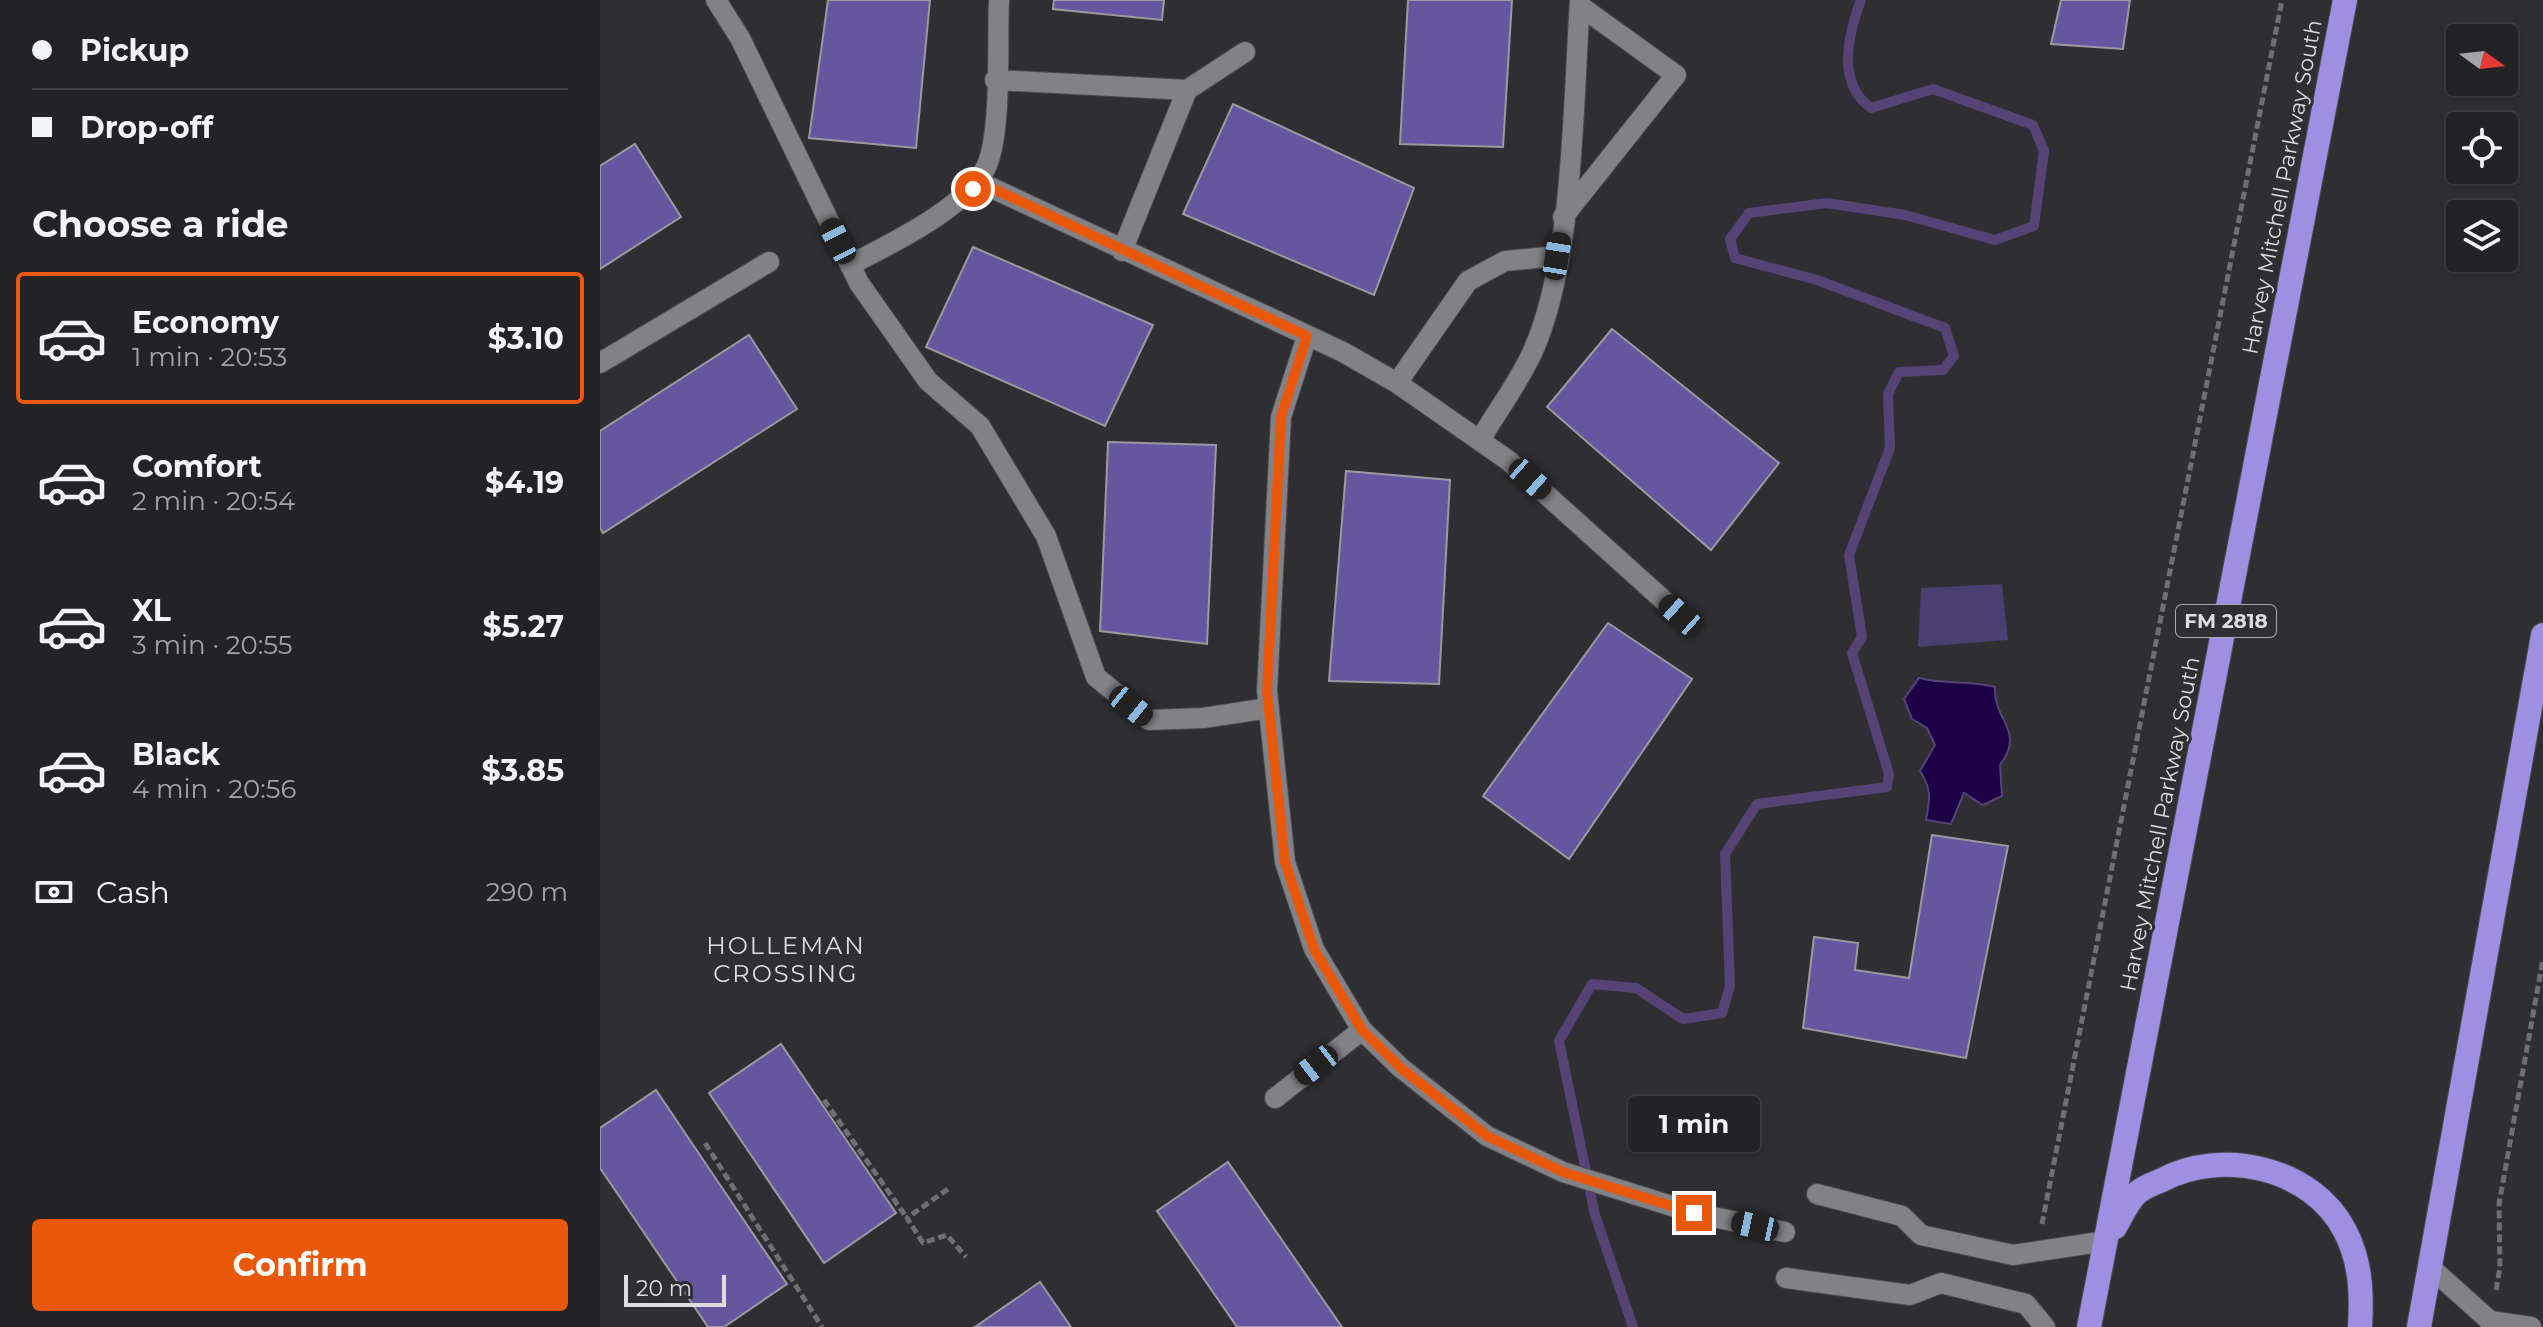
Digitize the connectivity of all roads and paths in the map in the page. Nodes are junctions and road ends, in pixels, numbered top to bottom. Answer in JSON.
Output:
{"nodes":[{"id":1,"x":716,"y":0,"type":"edge"},
{"id":2,"x":999,"y":0,"type":"edge"},
{"id":3,"x":2282,"y":0,"type":"edge"},
{"id":4,"x":2345,"y":0,"type":"edge"},
{"id":5,"x":1580,"y":3,"type":"edge"},
{"id":6,"x":1245,"y":52,"type":"dead end"},
{"id":7,"x":995,"y":80,"type":"junction"},
{"id":8,"x":1187,"y":90,"type":"junction"},
{"id":9,"x":977,"y":181,"type":"junction"},
{"id":10,"x":1563,"y":217,"type":"junction"},
{"id":11,"x":1122,"y":251,"type":"junction"},
{"id":12,"x":1557,"y":256,"type":"junction"},
{"id":13,"x":769,"y":262,"type":"dead end"},
{"id":14,"x":850,"y":265,"type":"junction"},
{"id":15,"x":1307,"y":336,"type":"junction"},
{"id":16,"x":600,"y":363,"type":"edge"},
{"id":17,"x":1397,"y":383,"type":"junction"},
{"id":18,"x":1480,"y":440,"type":"junction"},
{"id":19,"x":1680,"y":615,"type":"dead end"},
{"id":20,"x":2543,"y":635,"type":"edge"},
{"id":21,"x":1269,"y":708,"type":"junction"},
{"id":22,"x":2543,"y":959,"type":"edge"},
{"id":23,"x":1362,"y":1030,"type":"junction"},
{"id":24,"x":1275,"y":1098,"type":"dead end"},
{"id":25,"x":824,"y":1100,"type":"dead end"},
{"id":26,"x":705,"y":1143,"type":"dead end"},
{"id":27,"x":948,"y":1189,"type":"dead end"},
{"id":28,"x":1817,"y":1194,"type":"dead end"},
{"id":29,"x":907,"y":1218,"type":"junction"},
{"id":30,"x":1785,"y":1232,"type":"dead end"},
{"id":31,"x":2106,"y":1241,"type":"junction"},
{"id":32,"x":2036,"y":1253,"type":"junction"},
{"id":33,"x":966,"y":1257,"type":"dead end"},
{"id":34,"x":2431,"y":1268,"type":"junction"},
{"id":35,"x":1786,"y":1278,"type":"dead end"},
{"id":36,"x":2490,"y":1321,"type":"junction"},
{"id":37,"x":822,"y":1327,"type":"edge"},
{"id":38,"x":2045,"y":1327,"type":"edge"},
{"id":39,"x":2089,"y":1327,"type":"edge"},
{"id":40,"x":2360,"y":1327,"type":"edge"},
{"id":41,"x":2419,"y":1327,"type":"edge"},
{"id":42,"x":2531,"y":1327,"type":"edge"}],
"edges":[{"from":1,"to":14,"type":"street"},
{"from":2,"to":7,"type":"street"},
{"from":3,"to":32,"type":"path"},
{"from":4,"to":31,"type":"highway","name":"Harvey Mitchell Parkway South","number":"FM 2818"},
{"from":5,"to":10,"type":"street"},
{"from":5,"to":10,"type":"street"},
{"from":6,"to":8,"type":"street"},
{"from":7,"to":8,"type":"street"},
{"from":7,"to":9,"type":"street"},
{"from":8,"to":11,"type":"street"},
{"from":9,"to":11,"type":"street"},
{"from":9,"to":14,"type":"street"},
{"from":10,"to":12,"type":"street"},
{"from":11,"to":15,"type":"street"},
{"from":12,"to":17,"type":"street"},
{"from":12,"to":18,"type":"street"},
{"from":13,"to":16,"type":"street"},
{"from":14,"to":21,"type":"street"},
{"from":15,"to":17,"type":"street"},
{"from":15,"to":21,"type":"street"},
{"from":17,"to":18,"type":"street"},
{"from":18,"to":19,"type":"street"},
{"from":20,"to":34,"type":"highway"},
{"from":21,"to":23,"type":"street"},
{"from":22,"to":36,"type":"path"},
{"from":23,"to":24,"type":"street"},
{"from":23,"to":30,"type":"street"},
{"from":25,"to":29,"type":"path"},
{"from":26,"to":37,"type":"path"},
{"from":27,"to":29,"type":"path"},
{"from":28,"to":32,"type":"street"},
{"from":29,"to":33,"type":"path"},
{"from":31,"to":32,"type":"street"},
{"from":31,"to":39,"type":"highway","name":"Harvey Mitchell Parkway South","number":"FM 2818"},
{"from":31,"to":40,"type":"highway"},
{"from":34,"to":36,"type":"street"},
{"from":34,"to":41,"type":"highway"},
{"from":35,"to":38,"type":"street"},
{"from":36,"to":42,"type":"street"}]}
